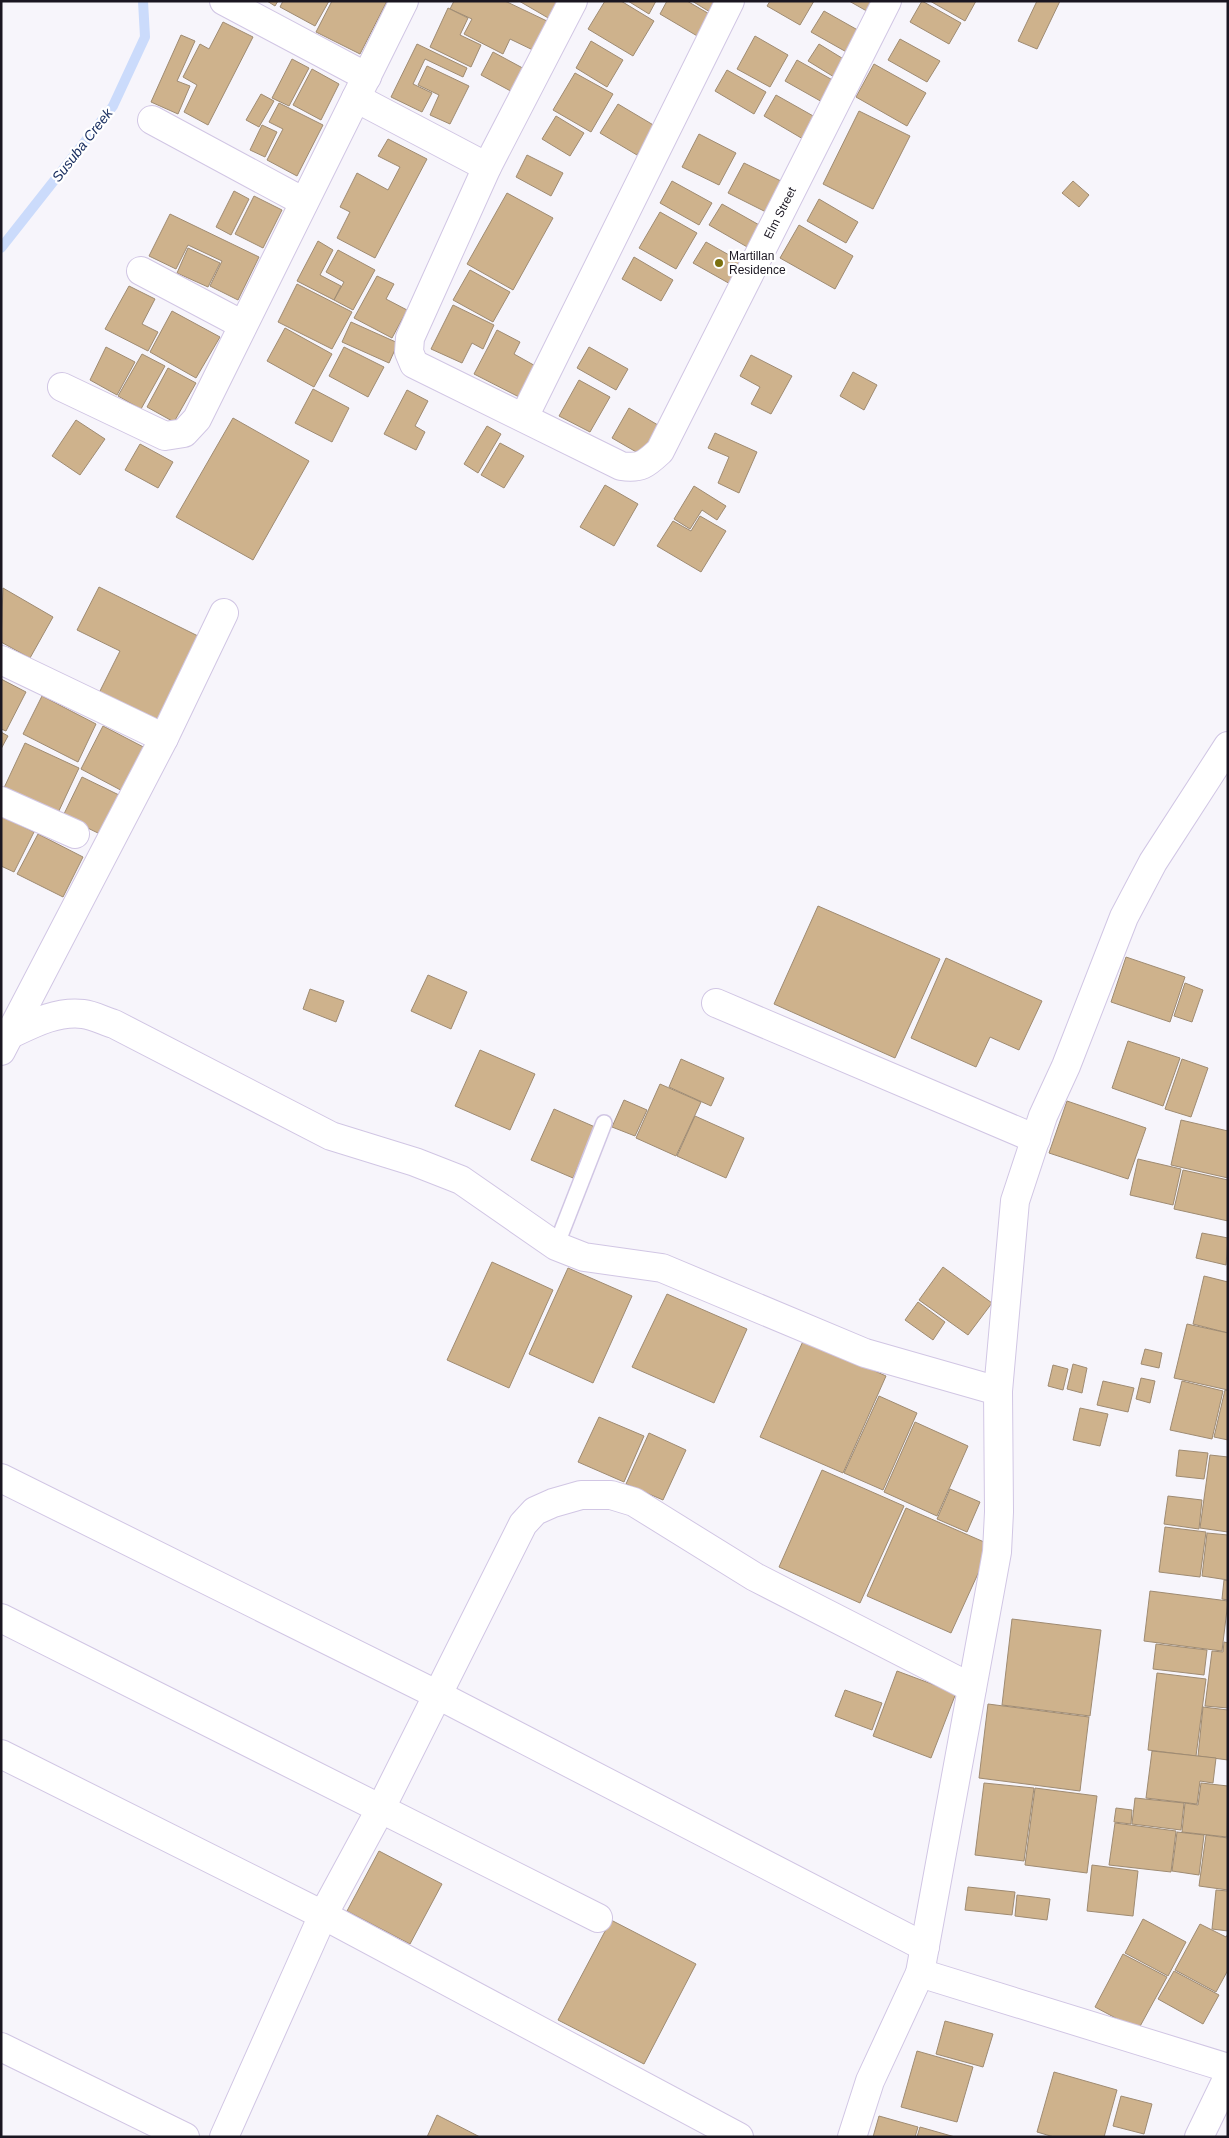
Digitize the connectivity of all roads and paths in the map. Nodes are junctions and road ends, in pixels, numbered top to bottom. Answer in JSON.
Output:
{"nodes":[{"id":1,"x":224,"y":1,"type":"edge"},
{"id":2,"x":404,"y":1,"type":"edge"},
{"id":3,"x":573,"y":1,"type":"edge"},
{"id":4,"x":730,"y":1,"type":"edge"},
{"id":5,"x":887,"y":1,"type":"edge"},
{"id":6,"x":362,"y":88,"type":"junction"},
{"id":7,"x":152,"y":120,"type":"dead end"},
{"id":8,"x":487,"y":167,"type":"junction"},
{"id":9,"x":304,"y":202,"type":"junction"},
{"id":10,"x":141,"y":271,"type":"dead end"},
{"id":11,"x":243,"y":325,"type":"junction"},
{"id":12,"x":62,"y":387,"type":"dead end"},
{"id":13,"x":524,"y":416,"type":"junction"},
{"id":14,"x":224,"y":613,"type":"dead end"},
{"id":15,"x":1,"y":660,"type":"edge"},
{"id":16,"x":164,"y":738,"type":"junction"},
{"id":17,"x":1228,"y":746,"type":"edge"},
{"id":18,"x":1,"y":801,"type":"edge"},
{"id":19,"x":76,"y":834,"type":"dead end"},
{"id":20,"x":716,"y":1002,"type":"dead end"},
{"id":21,"x":6,"y":1042,"type":"edge"},
{"id":22,"x":604,"y":1123,"type":"dead end"},
{"id":23,"x":1036,"y":1139,"type":"junction"},
{"id":24,"x":556,"y":1246,"type":"junction"},
{"id":25,"x":998,"y":1391,"type":"junction"},
{"id":26,"x":1,"y":1478,"type":"edge"},
{"id":27,"x":1,"y":1618,"type":"edge"},
{"id":28,"x":972,"y":1688,"type":"junction"},
{"id":29,"x":438,"y":1696,"type":"junction"},
{"id":30,"x":1,"y":1754,"type":"edge"},
{"id":31,"x":380,"y":1808,"type":"junction"},
{"id":32,"x":322,"y":1915,"type":"junction"},
{"id":33,"x":598,"y":1918,"type":"dead end"},
{"id":34,"x":922,"y":1960,"type":"junction"},
{"id":35,"x":1,"y":2047,"type":"edge"},
{"id":36,"x":1228,"y":2068,"type":"edge"},
{"id":37,"x":1228,"y":2077,"type":"edge"},
{"id":38,"x":185,"y":2137,"type":"edge"},
{"id":39,"x":224,"y":2137,"type":"edge"},
{"id":40,"x":739,"y":2137,"type":"edge"},
{"id":41,"x":852,"y":2137,"type":"edge"},
{"id":42,"x":1200,"y":2137,"type":"edge"}],
"edges":[{"from":1,"to":6,"type":"main road"},
{"from":2,"to":6,"type":"main road"},
{"from":3,"to":8,"type":"main road"},
{"from":4,"to":13,"type":"main road"},
{"from":5,"to":13,"type":"main road","name":"Elm Street"},
{"from":6,"to":8,"type":"main road"},
{"from":6,"to":9,"type":"main road"},
{"from":7,"to":9,"type":"main road"},
{"from":8,"to":13,"type":"main road"},
{"from":9,"to":11,"type":"main road"},
{"from":10,"to":11,"type":"main road"},
{"from":11,"to":12,"type":"main road"},
{"from":14,"to":16,"type":"main road"},
{"from":15,"to":16,"type":"main road"},
{"from":16,"to":21,"type":"main road"},
{"from":17,"to":23,"type":"main road"},
{"from":18,"to":19,"type":"main road"},
{"from":20,"to":23,"type":"main road"},
{"from":21,"to":24,"type":"main road"},
{"from":22,"to":24,"type":"lane"},
{"from":23,"to":25,"type":"main road"},
{"from":24,"to":25,"type":"main road"},
{"from":25,"to":28,"type":"main road"},
{"from":26,"to":29,"type":"main road"},
{"from":27,"to":31,"type":"main road"},
{"from":28,"to":29,"type":"main road"},
{"from":28,"to":34,"type":"main road"},
{"from":29,"to":31,"type":"main road"},
{"from":29,"to":34,"type":"main road"},
{"from":30,"to":32,"type":"main road"},
{"from":31,"to":32,"type":"main road"},
{"from":31,"to":33,"type":"main road"},
{"from":32,"to":39,"type":"main road"},
{"from":32,"to":40,"type":"main road"},
{"from":34,"to":36,"type":"main road"},
{"from":34,"to":41,"type":"main road"},
{"from":35,"to":38,"type":"main road"},
{"from":37,"to":42,"type":"main road"}]}
